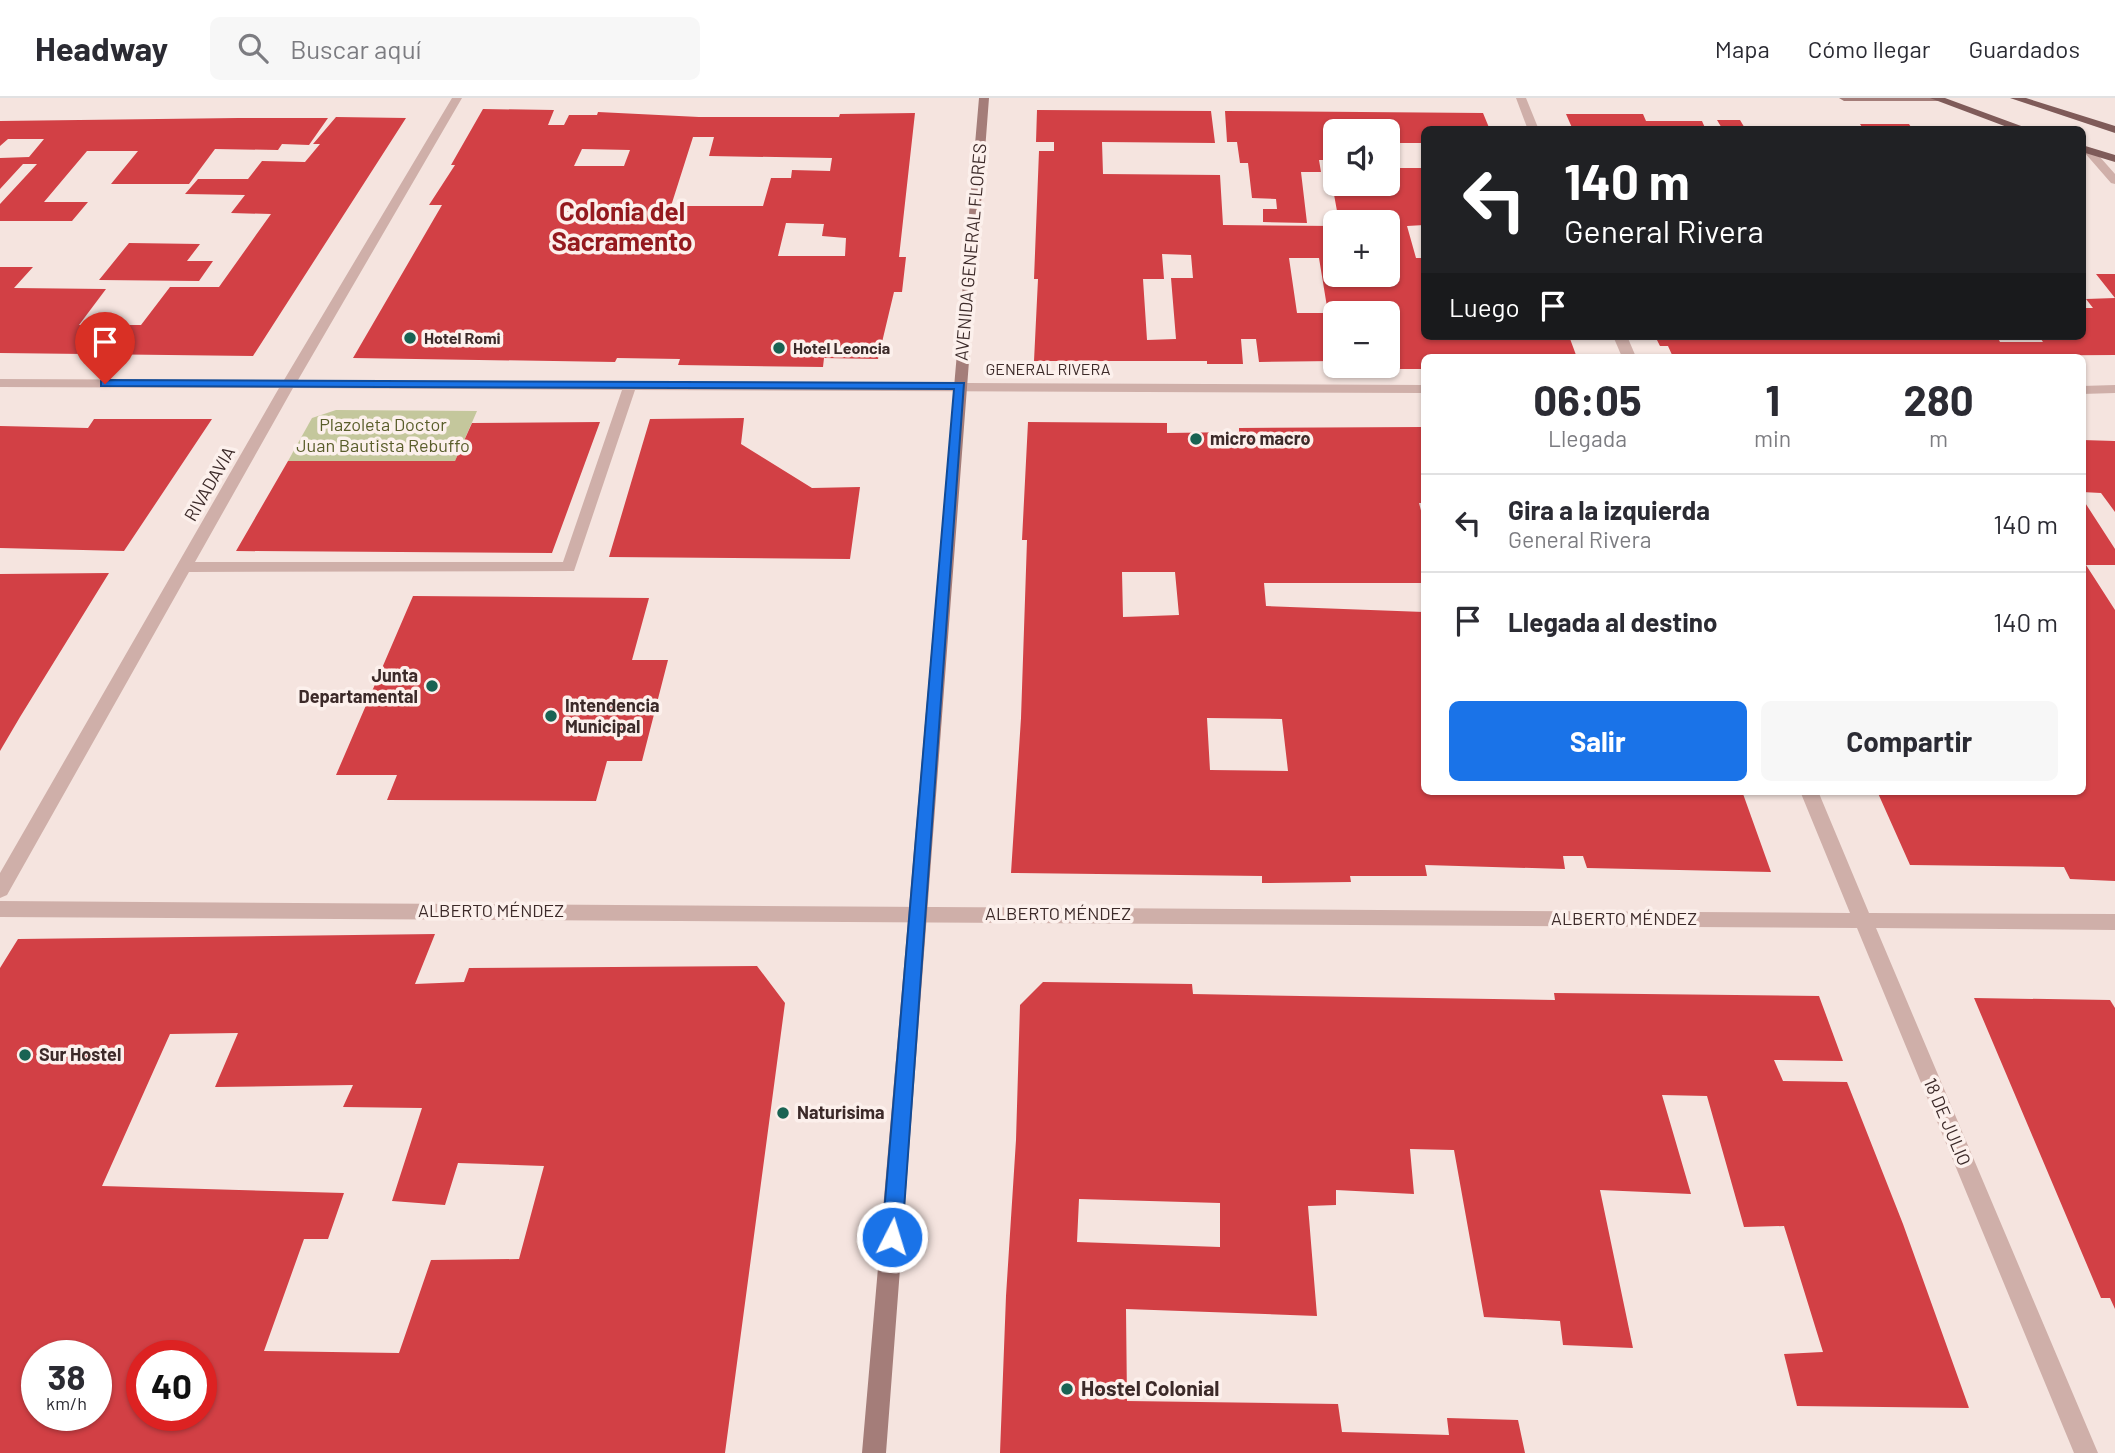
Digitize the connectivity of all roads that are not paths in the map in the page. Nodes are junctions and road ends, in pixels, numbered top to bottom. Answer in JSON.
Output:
{"nodes":[{"id":1,"x":457,"y":98,"type":"edge"},
{"id":2,"x":984,"y":98,"type":"edge"},
{"id":3,"x":1521,"y":98,"type":"edge"},
{"id":4,"x":1844,"y":98,"type":"edge"},
{"id":5,"x":1937,"y":98,"type":"edge"},
{"id":6,"x":2015,"y":98,"type":"edge"},
{"id":7,"x":1532,"y":126,"type":"edge"},
{"id":8,"x":2016,"y":126,"type":"edge"},
{"id":9,"x":2115,"y":130,"type":"edge"},
{"id":10,"x":2086,"y":149,"type":"edge"},
{"id":11,"x":2086,"y":150,"type":"edge"},
{"id":12,"x":2115,"y":159,"type":"edge"},
{"id":13,"x":2115,"y":181,"type":"edge"},
{"id":14,"x":0,"y":383,"type":"edge"},
{"id":15,"x":289,"y":384,"type":"junction"},
{"id":16,"x":630,"y":385,"type":"junction"},
{"id":17,"x":960,"y":386,"type":"junction"},
{"id":18,"x":1421,"y":389,"type":"edge"},
{"id":19,"x":2115,"y":389,"type":"edge"},
{"id":20,"x":2086,"y":390,"type":"edge"},
{"id":21,"x":184,"y":567,"type":"junction"},
{"id":22,"x":1811,"y":795,"type":"edge"},
{"id":23,"x":0,"y":890,"type":"edge"},
{"id":24,"x":0,"y":909,"type":"edge"},
{"id":25,"x":919,"y":913,"type":"junction"},
{"id":26,"x":1863,"y":921,"type":"junction"},
{"id":27,"x":2115,"y":922,"type":"edge"},
{"id":28,"x":874,"y":1453,"type":"edge"},
{"id":29,"x":2086,"y":1453,"type":"edge"}],
"edges":[{"from":1,"to":15,"type":"street","name":"RIVADAVIA"},
{"from":2,"to":17,"type":"street","name":"AVENIDA GENERAL FLORES"},
{"from":3,"to":7,"type":"street"},
{"from":4,"to":5,"type":"street"},
{"from":5,"to":8,"type":"main road"},
{"from":6,"to":9,"type":"main road"},
{"from":10,"to":12,"type":"main road"},
{"from":11,"to":13,"type":"street"},
{"from":14,"to":15,"type":"street","name":"GENERAL RIVERA"},
{"from":15,"to":16,"type":"street","name":"GENERAL RIVERA"},
{"from":15,"to":21,"type":"street","name":"RIVADAVIA"},
{"from":16,"to":17,"type":"street","name":"GENERAL RIVERA"},
{"from":16,"to":21,"type":"street"},
{"from":17,"to":18,"type":"street","name":"GENERAL RIVERA"},
{"from":17,"to":25,"type":"street","name":"AVENIDA GENERAL FLORES"},
{"from":19,"to":20,"type":"street"},
{"from":21,"to":23,"type":"street","name":"RIVADAVIA"},
{"from":22,"to":26,"type":"street","name":"18 DE JULIO"},
{"from":24,"to":25,"type":"street","name":"ALBERTO MÉNDEZ"},
{"from":25,"to":26,"type":"street","name":"ALBERTO MÉNDEZ"},
{"from":25,"to":28,"type":"street","name":"AVENIDA GENERAL FLORES"},
{"from":26,"to":27,"type":"street","name":"ALBERTO MÉNDEZ"},
{"from":26,"to":29,"type":"street","name":"18 DE JULIO"}]}
